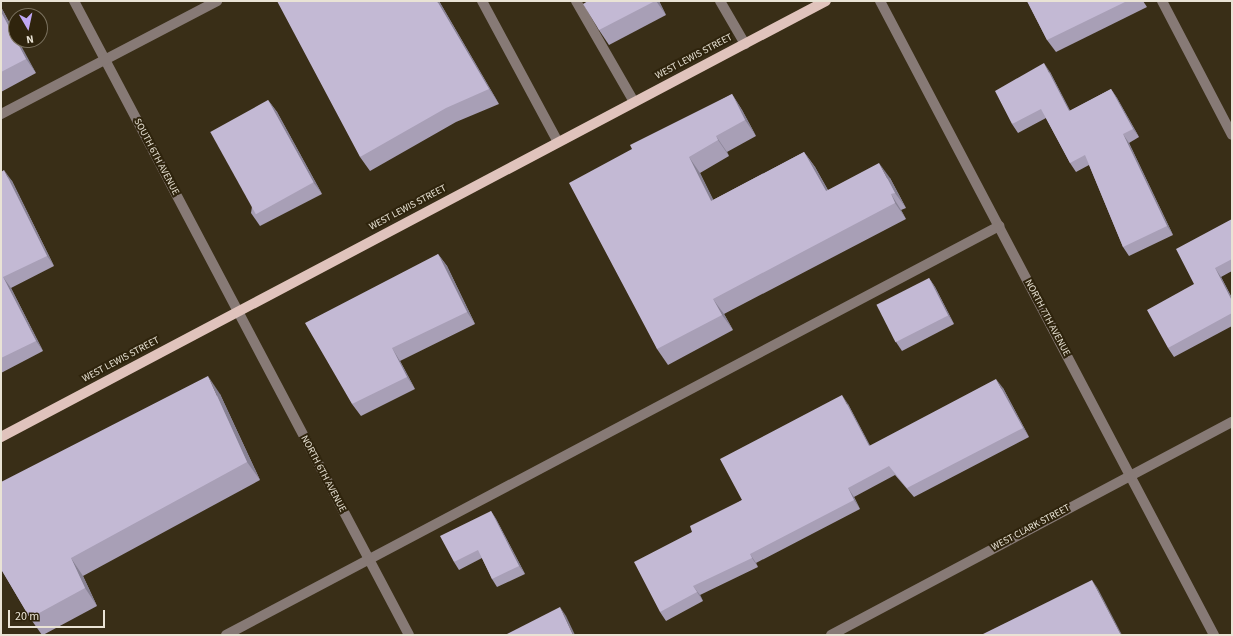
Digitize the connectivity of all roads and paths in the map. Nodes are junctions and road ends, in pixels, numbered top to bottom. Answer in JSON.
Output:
{"nodes":[{"id":1,"x":74,"y":1,"type":"edge"},
{"id":2,"x":217,"y":1,"type":"edge"},
{"id":3,"x":482,"y":1,"type":"edge"},
{"id":4,"x":576,"y":1,"type":"edge"},
{"id":5,"x":720,"y":1,"type":"edge"},
{"id":6,"x":826,"y":1,"type":"edge"},
{"id":7,"x":880,"y":1,"type":"edge"},
{"id":8,"x":1162,"y":1,"type":"edge"},
{"id":9,"x":745,"y":44,"type":"junction"},
{"id":10,"x":105,"y":59,"type":"junction"},
{"id":11,"x":634,"y":102,"type":"junction"},
{"id":12,"x":1,"y":114,"type":"edge"},
{"id":13,"x":1232,"y":135,"type":"edge"},
{"id":14,"x":558,"y":142,"type":"junction"},
{"id":15,"x":999,"y":226,"type":"junction"},
{"id":16,"x":238,"y":312,"type":"junction"},
{"id":17,"x":1232,"y":422,"type":"edge"},
{"id":18,"x":1,"y":437,"type":"edge"},
{"id":19,"x":1129,"y":476,"type":"junction"},
{"id":20,"x":369,"y":560,"type":"junction"},
{"id":21,"x":226,"y":635,"type":"edge"},
{"id":22,"x":408,"y":635,"type":"edge"},
{"id":23,"x":831,"y":635,"type":"edge"},
{"id":24,"x":1214,"y":635,"type":"edge"}],
"edges":[{"from":1,"to":10,"type":"street","name":"SOUTH 6TH AVENUE"},
{"from":2,"to":10,"type":"street"},
{"from":3,"to":14,"type":"street"},
{"from":4,"to":11,"type":"street"},
{"from":5,"to":9,"type":"street"},
{"from":6,"to":9,"type":"main road","name":"WEST LEWIS STREET"},
{"from":7,"to":15,"type":"street","name":"NORTH 7TH AVENUE"},
{"from":8,"to":13,"type":"street"},
{"from":9,"to":11,"type":"main road","name":"WEST LEWIS STREET"},
{"from":10,"to":12,"type":"street"},
{"from":10,"to":16,"type":"street","name":"SOUTH 6TH AVENUE"},
{"from":11,"to":14,"type":"main road","name":"WEST LEWIS STREET"},
{"from":14,"to":16,"type":"main road","name":"WEST LEWIS STREET"},
{"from":15,"to":19,"type":"street","name":"NORTH 7TH AVENUE"},
{"from":15,"to":20,"type":"street"},
{"from":16,"to":18,"type":"main road","name":"WEST LEWIS STREET"},
{"from":16,"to":20,"type":"street","name":"NORTH 6TH AVENUE"},
{"from":17,"to":19,"type":"street","name":"WEST CLARK STREET"},
{"from":19,"to":23,"type":"street","name":"WEST CLARK STREET"},
{"from":19,"to":24,"type":"street","name":"NORTH 7TH AVENUE"},
{"from":20,"to":21,"type":"street"},
{"from":20,"to":22,"type":"street","name":"NORTH 6TH AVENUE"}]}
